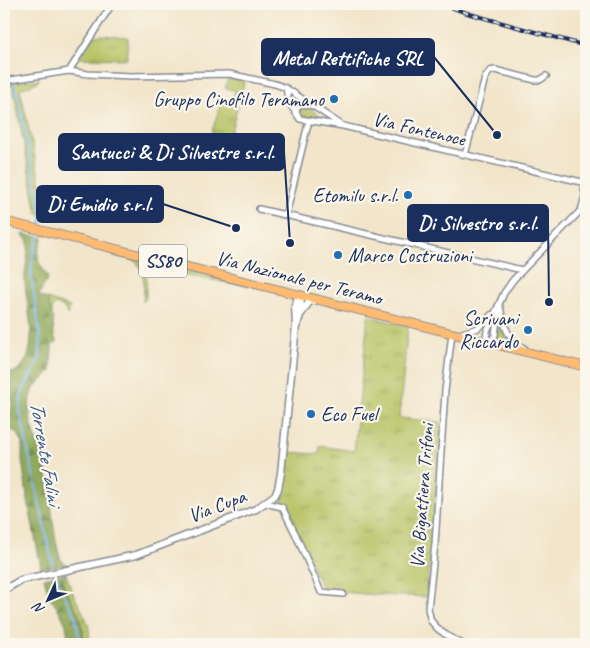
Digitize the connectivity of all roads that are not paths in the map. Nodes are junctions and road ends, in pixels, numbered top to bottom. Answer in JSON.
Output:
{"nodes":[{"id":1,"x":112,"y":4,"type":"edge"},
{"id":2,"x":69,"y":71,"type":"junction"},
{"id":3,"x":546,"y":76,"type":"dead end"},
{"id":4,"x":4,"y":81,"type":"edge"},
{"id":5,"x":286,"y":88,"type":"junction"},
{"id":6,"x":313,"y":106,"type":"junction"},
{"id":7,"x":296,"y":113,"type":"junction"},
{"id":8,"x":309,"y":120,"type":"junction"},
{"id":9,"x":343,"y":126,"type":"junction"},
{"id":10,"x":464,"y":155,"type":"junction"},
{"id":11,"x":575,"y":182,"type":"junction"},
{"id":12,"x":586,"y":184,"type":"edge"},
{"id":13,"x":585,"y":195,"type":"edge"},
{"id":14,"x":586,"y":205,"type":"edge"},
{"id":15,"x":259,"y":209,"type":"dead end"},
{"id":16,"x":580,"y":210,"type":"junction"},
{"id":17,"x":286,"y":215,"type":"junction"},
{"id":18,"x":4,"y":221,"type":"edge"},
{"id":19,"x":522,"y":270,"type":"junction"},
{"id":20,"x":279,"y":290,"type":"junction"},
{"id":21,"x":299,"y":295,"type":"junction"},
{"id":22,"x":317,"y":300,"type":"junction"},
{"id":23,"x":499,"y":304,"type":"junction"},
{"id":24,"x":297,"y":313,"type":"junction"},
{"id":25,"x":454,"y":334,"type":"junction"},
{"id":26,"x":490,"y":343,"type":"junction"},
{"id":27,"x":531,"y":353,"type":"junction"},
{"id":28,"x":586,"y":367,"type":"edge"},
{"id":29,"x":265,"y":503,"type":"junction"},
{"id":30,"x":4,"y":590,"type":"edge"},
{"id":31,"x":343,"y":594,"type":"dead end"},
{"id":32,"x":463,"y":644,"type":"edge"}],
"edges":[{"from":1,"to":2,"type":"street"},
{"from":2,"to":4,"type":"street","name":"Via Fontenoce"},
{"from":2,"to":5,"type":"street","name":"Via Fontenoce"},
{"from":3,"to":10,"type":"street"},
{"from":5,"to":6,"type":"street","name":"Via Fontenoce"},
{"from":5,"to":7,"type":"street"},
{"from":6,"to":7,"type":"street"},
{"from":6,"to":9,"type":"street","name":"Via Fontenoce"},
{"from":7,"to":8,"type":"street","name":"Via Fontenoce"},
{"from":8,"to":9,"type":"street","name":"Via Fontenoce"},
{"from":8,"to":17,"type":"street"},
{"from":9,"to":10,"type":"street","name":"Via Fontenoce"},
{"from":10,"to":11,"type":"street","name":"Via Fontenoce"},
{"from":11,"to":12,"type":"street","name":"Via Fontenoce"},
{"from":11,"to":13,"type":"street","name":"Via Fontenoce"},
{"from":12,"to":13,"type":"street"},
{"from":13,"to":16,"type":"street"},
{"from":14,"to":16,"type":"street"},
{"from":15,"to":17,"type":"street"},
{"from":16,"to":19,"type":"street"},
{"from":17,"to":19,"type":"street"},
{"from":18,"to":20,"type":"main road","name":"Via Nazionale per Teramo","number":"SS80"},
{"from":19,"to":23,"type":"street"},
{"from":20,"to":21,"type":"main road","name":"Via Nazionale per Teramo","number":"SS80"},
{"from":20,"to":24,"type":"street"},
{"from":21,"to":22,"type":"main road","name":"Via Nazionale per Teramo","number":"SS80"},
{"from":21,"to":24,"type":"street","name":"Via Cupa"},
{"from":22,"to":24,"type":"street","name":"Via Cupa"},
{"from":22,"to":25,"type":"main road","name":"Via Nazionale per Teramo","number":"SS80"},
{"from":23,"to":25,"type":"street"},
{"from":23,"to":26,"type":"street"},
{"from":23,"to":26,"type":"street"},
{"from":23,"to":27,"type":"street"},
{"from":24,"to":29,"type":"street","name":"Via Cupa"},
{"from":25,"to":26,"type":"main road","name":"Via Nazionale per Teramo","number":"SS80"},
{"from":25,"to":32,"type":"street","name":"Via Bigattiera Trifoni"},
{"from":26,"to":27,"type":"main road","name":"Via Nazionale per Teramo","number":"SS80"},
{"from":27,"to":28,"type":"main road","name":"Via Nazionale per Teramo","number":"SS80"},
{"from":29,"to":30,"type":"street","name":"Via Cupa"},
{"from":29,"to":31,"type":"street"}]}
